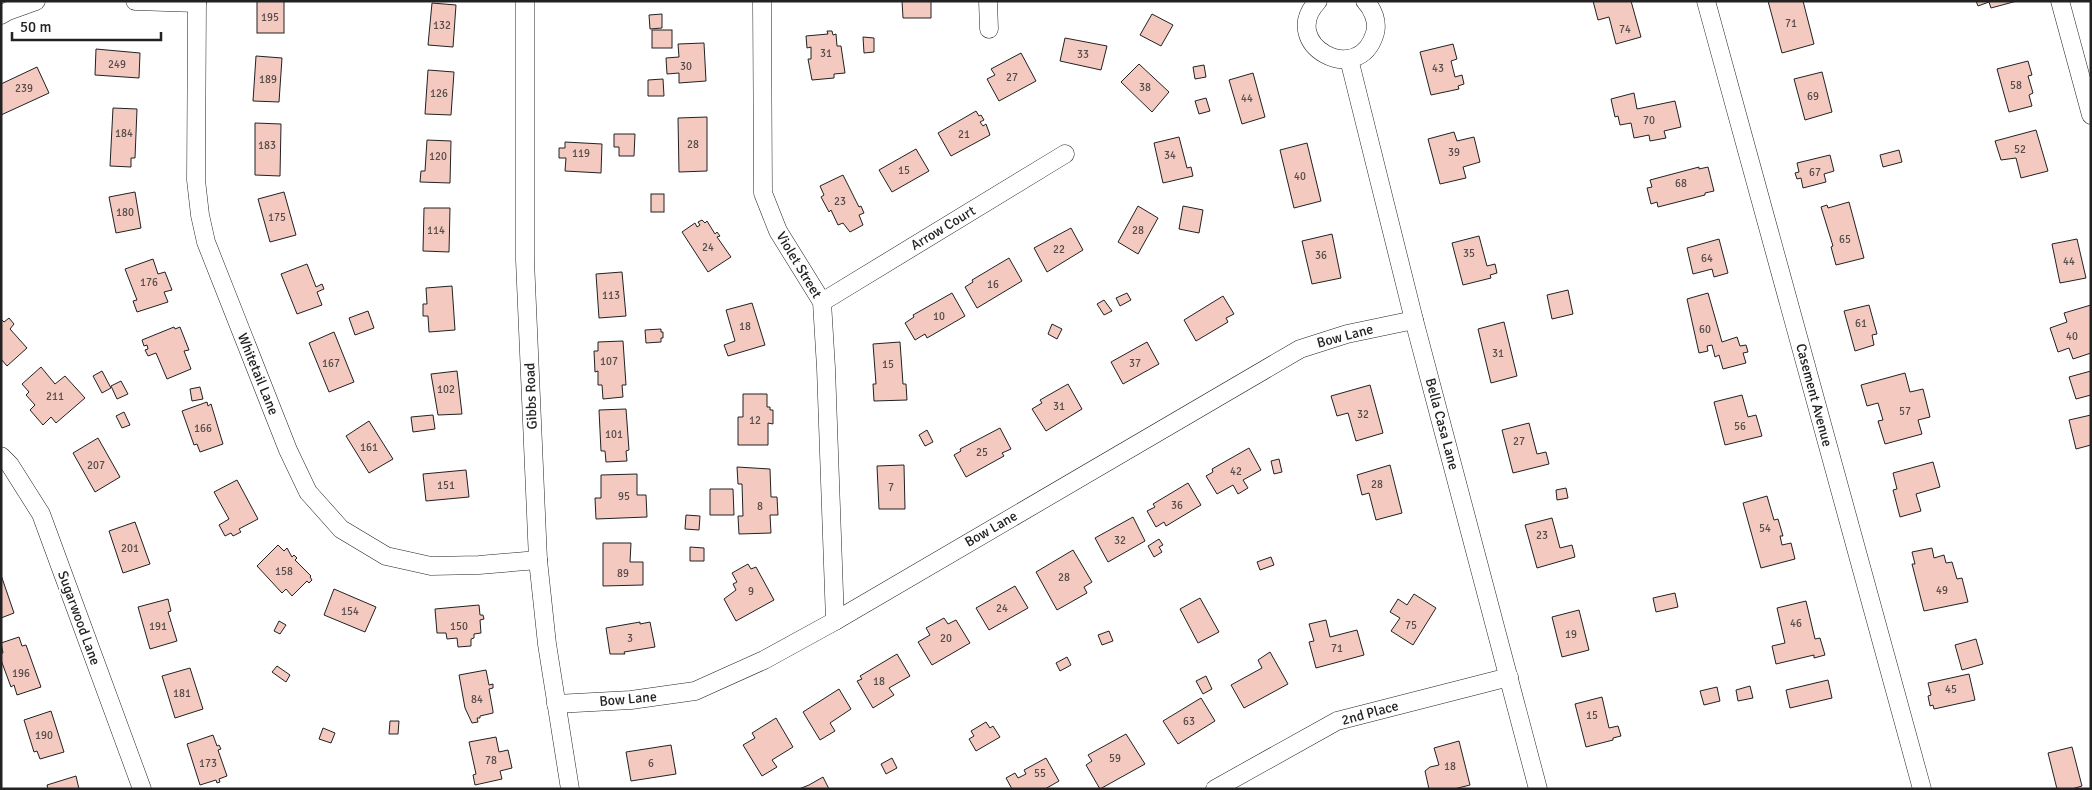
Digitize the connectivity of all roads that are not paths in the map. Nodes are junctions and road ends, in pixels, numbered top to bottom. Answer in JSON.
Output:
{"nodes":[{"id":1,"x":36,"y":1,"type":"edge"},
{"id":2,"x":135,"y":1,"type":"edge"},
{"id":3,"x":524,"y":1,"type":"edge"},
{"id":4,"x":762,"y":1,"type":"edge"},
{"id":5,"x":988,"y":1,"type":"edge"},
{"id":6,"x":1318,"y":1,"type":"edge"},
{"id":7,"x":1365,"y":1,"type":"edge"},
{"id":8,"x":1706,"y":1,"type":"edge"},
{"id":9,"x":2060,"y":1,"type":"edge"},
{"id":10,"x":197,"y":2,"type":"edge"},
{"id":11,"x":1,"y":15,"type":"edge"},
{"id":12,"x":989,"y":30,"type":"dead end"},
{"id":13,"x":1349,"y":59,"type":"junction"},
{"id":14,"x":2091,"y":116,"type":"edge"},
{"id":15,"x":1065,"y":154,"type":"dead end"},
{"id":16,"x":822,"y":302,"type":"junction"},
{"id":17,"x":1414,"y":320,"type":"junction"},
{"id":18,"x":1,"y":456,"type":"edge"},
{"id":19,"x":538,"y":560,"type":"junction"},
{"id":20,"x":835,"y":621,"type":"junction"},
{"id":21,"x":1508,"y":676,"type":"junction"},
{"id":22,"x":556,"y":704,"type":"junction"},
{"id":23,"x":142,"y":789,"type":"edge"},
{"id":24,"x":570,"y":789,"type":"edge"},
{"id":25,"x":1216,"y":789,"type":"edge"},
{"id":26,"x":1538,"y":789,"type":"edge"},
{"id":27,"x":1922,"y":789,"type":"edge"}],
"edges":[{"from":1,"to":11,"type":"street"},
{"from":2,"to":10,"type":"street"},
{"from":3,"to":19,"type":"street","name":"Gibbs Road"},
{"from":4,"to":16,"type":"street","name":"Violet Street"},
{"from":5,"to":12,"type":"street"},
{"from":6,"to":13,"type":"street"},
{"from":7,"to":13,"type":"street"},
{"from":8,"to":27,"type":"street","name":"Casement Avenue"},
{"from":9,"to":14,"type":"street"},
{"from":10,"to":19,"type":"street","name":"Whitetail Lane"},
{"from":13,"to":17,"type":"street","name":"Bella Casa Lane"},
{"from":15,"to":16,"type":"street","name":"Arrow Court"},
{"from":16,"to":20,"type":"street","name":"Violet Street"},
{"from":17,"to":20,"type":"street","name":"Bow Lane"},
{"from":17,"to":21,"type":"street","name":"Bella Casa Lane"},
{"from":18,"to":23,"type":"street","name":"Sugarwood Lane"},
{"from":19,"to":22,"type":"street","name":"Gibbs Road"},
{"from":20,"to":22,"type":"street","name":"Bow Lane"},
{"from":21,"to":25,"type":"street","name":"2nd Place"},
{"from":21,"to":26,"type":"street","name":"Bella Casa Lane"},
{"from":22,"to":24,"type":"street","name":"Gibbs Road"}]}
